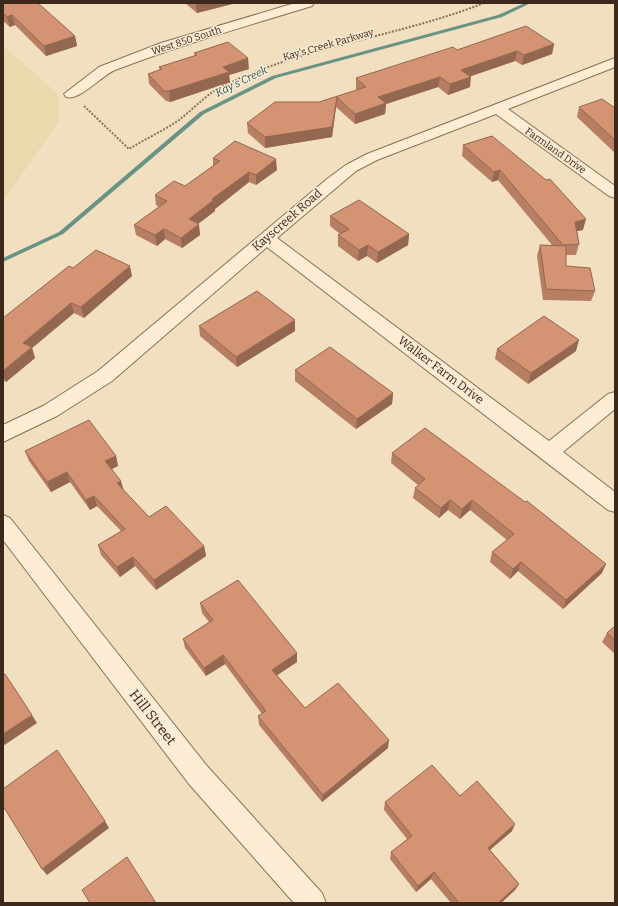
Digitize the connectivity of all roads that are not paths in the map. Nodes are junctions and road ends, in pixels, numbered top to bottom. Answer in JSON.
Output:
{"nodes":[{"id":1,"x":308,"y":3,"type":"edge"},
{"id":2,"x":610,"y":64,"type":"edge"},
{"id":3,"x":71,"y":94,"type":"road end"},
{"id":4,"x":497,"y":108,"type":"junction"},
{"id":5,"x":615,"y":193,"type":"edge"},
{"id":6,"x":266,"y":238,"type":"junction"},
{"id":7,"x":615,"y":399,"type":"edge"},
{"id":8,"x":3,"y":434,"type":"edge"},
{"id":9,"x":549,"y":452,"type":"junction"},
{"id":10,"x":615,"y":504,"type":"edge"},
{"id":11,"x":3,"y":524,"type":"edge"},
{"id":12,"x":312,"y":903,"type":"edge"}],
"edges":[{"from":1,"to":3,"type":"street","name":"West 850 South"},
{"from":2,"to":4,"type":"street","name":"Kayscreek Road"},
{"from":4,"to":5,"type":"street","name":"Farmland Drive"},
{"from":4,"to":6,"type":"street","name":"Kayscreek Road"},
{"from":6,"to":8,"type":"street","name":"Kayscreek Road"},
{"from":6,"to":9,"type":"street","name":"Walker Farm Drive"},
{"from":7,"to":9,"type":"street"},
{"from":9,"to":10,"type":"street","name":"Walker Farm Drive"},
{"from":11,"to":12,"type":"street","name":"Hill Street"}]}
